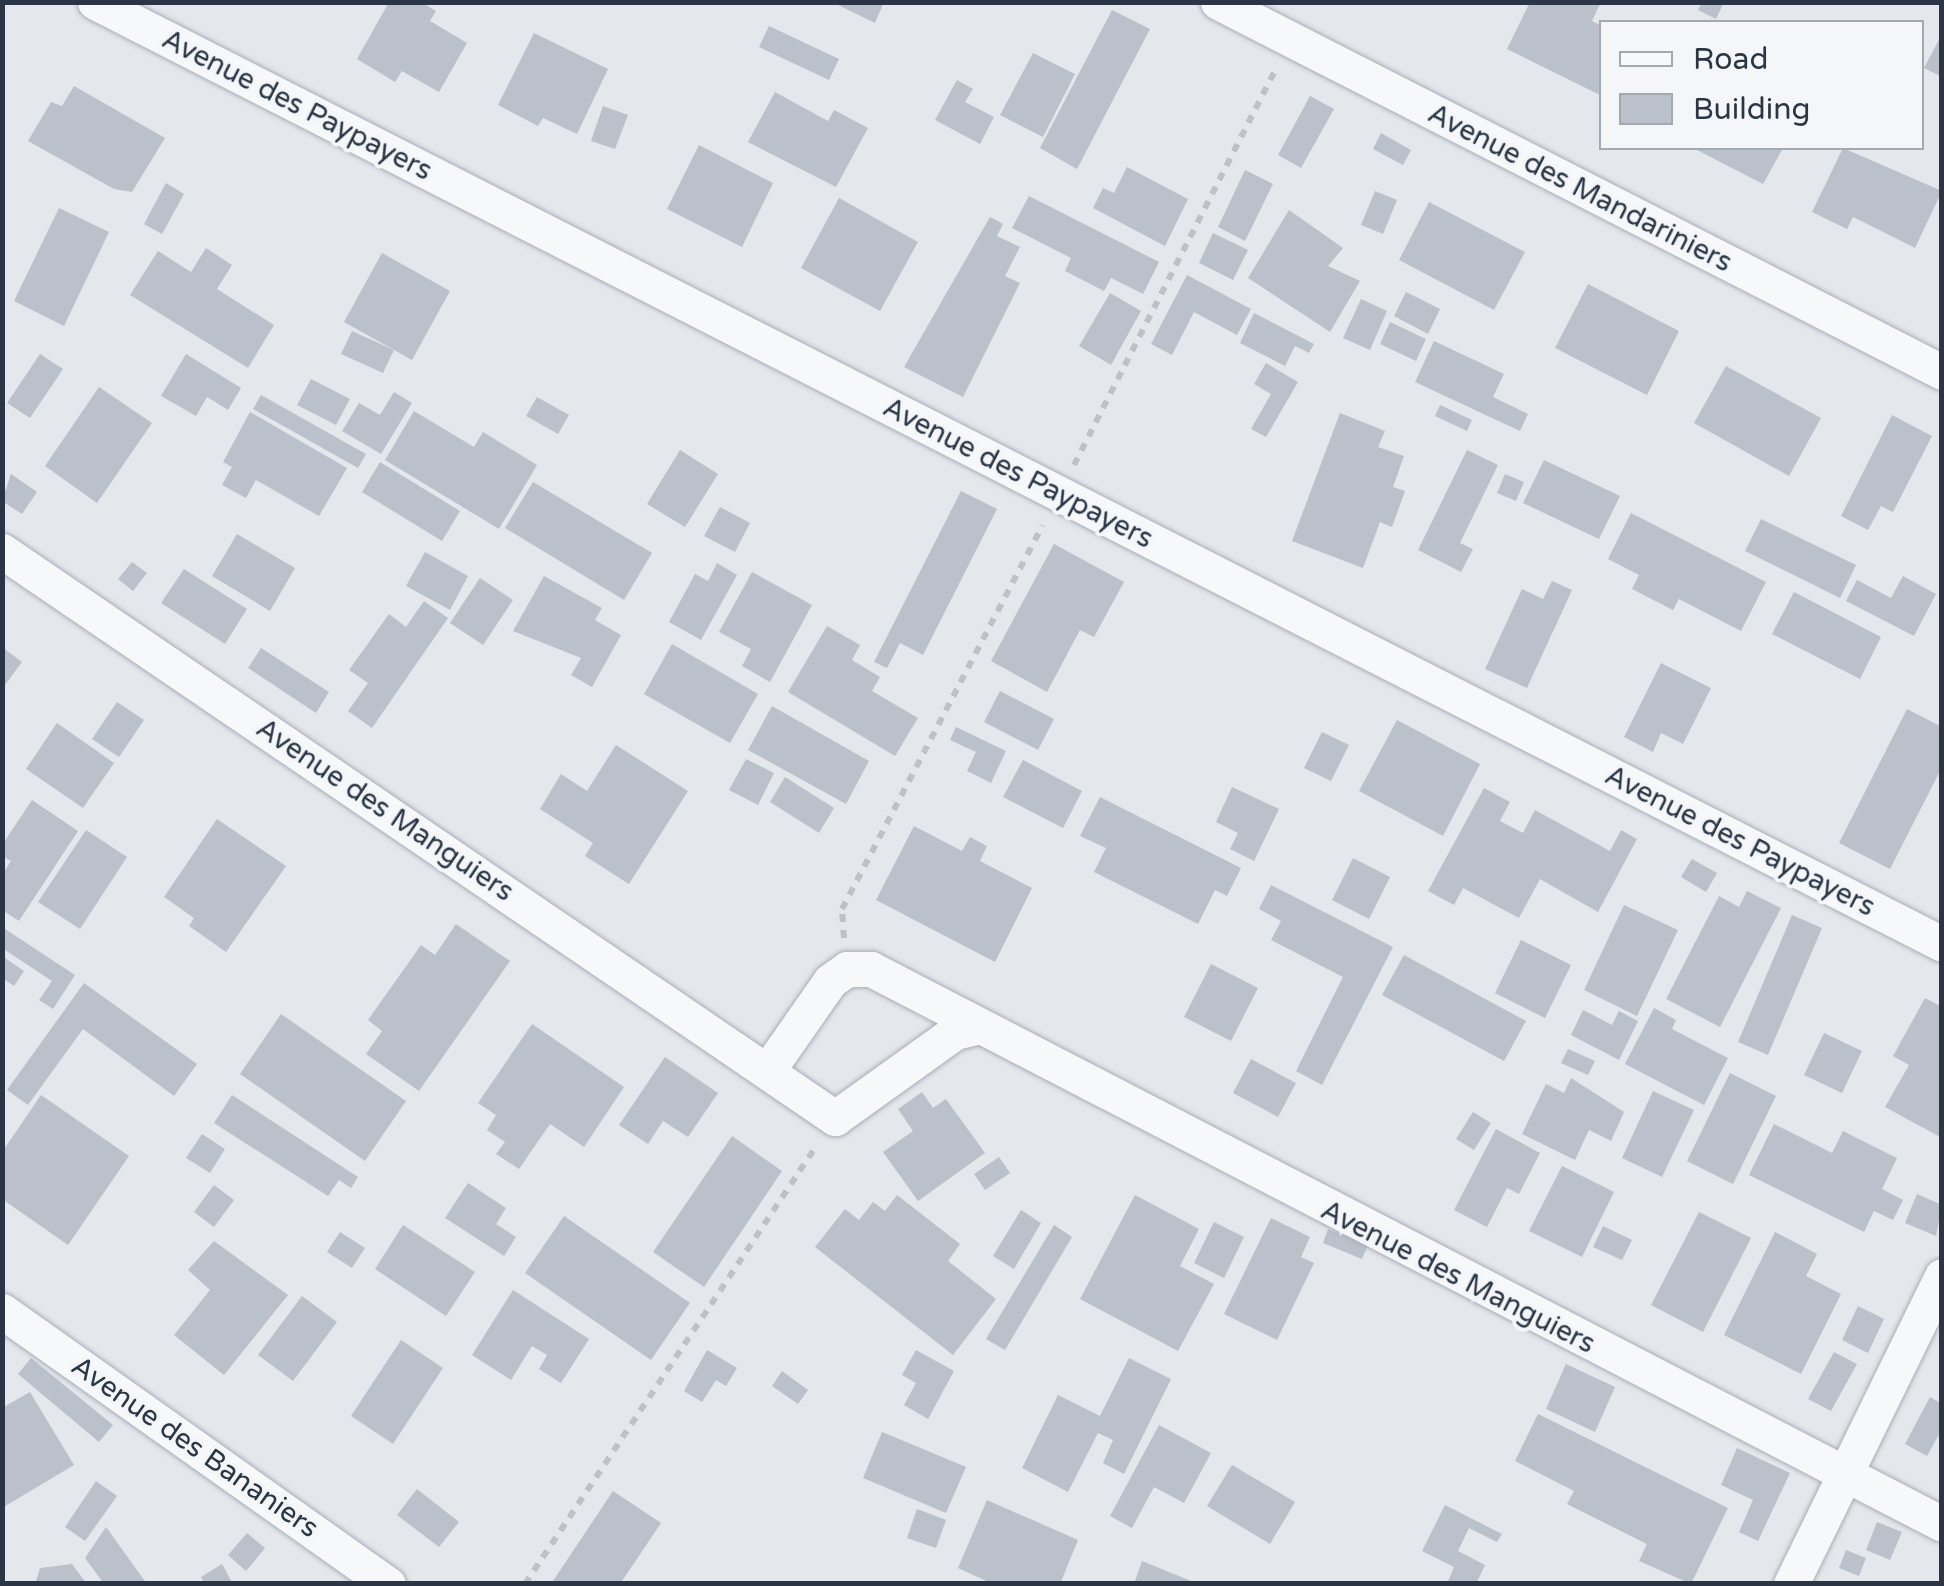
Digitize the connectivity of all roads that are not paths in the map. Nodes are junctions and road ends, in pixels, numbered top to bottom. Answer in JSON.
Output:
{"nodes":[{"id":1,"x":95,"y":2,"type":"edge"},
{"id":2,"x":1218,"y":2,"type":"edge"},
{"id":3,"x":1942,"y":372,"type":"edge"},
{"id":4,"x":2,"y":550,"type":"edge"},
{"id":5,"x":1942,"y":944,"type":"edge"},
{"id":6,"x":976,"y":1027,"type":"junction"},
{"id":7,"x":768,"y":1070,"type":"junction"},
{"id":8,"x":1942,"y":1276,"type":"edge"},
{"id":9,"x":2,"y":1311,"type":"edge"},
{"id":10,"x":1843,"y":1477,"type":"junction"},
{"id":11,"x":1942,"y":1524,"type":"edge"},
{"id":12,"x":388,"y":1584,"type":"edge"},
{"id":13,"x":1790,"y":1584,"type":"edge"}],
"edges":[{"from":1,"to":5,"type":"street","name":"Avenue des Paypayers"},
{"from":2,"to":3,"type":"street","name":"Avenue des Mandariniers"},
{"from":4,"to":7,"type":"street","name":"Avenue des Manguiers"},
{"from":6,"to":7,"type":"street","name":"Avenue des Manguiers"},
{"from":6,"to":7,"type":"street","name":"Avenue des Manguiers"},
{"from":6,"to":10,"type":"street","name":"Avenue des Manguiers"},
{"from":8,"to":10,"type":"street"},
{"from":9,"to":12,"type":"street","name":"Avenue des Bananiers"},
{"from":10,"to":11,"type":"street","name":"Avenue des Manguiers"},
{"from":10,"to":13,"type":"street"}]}
